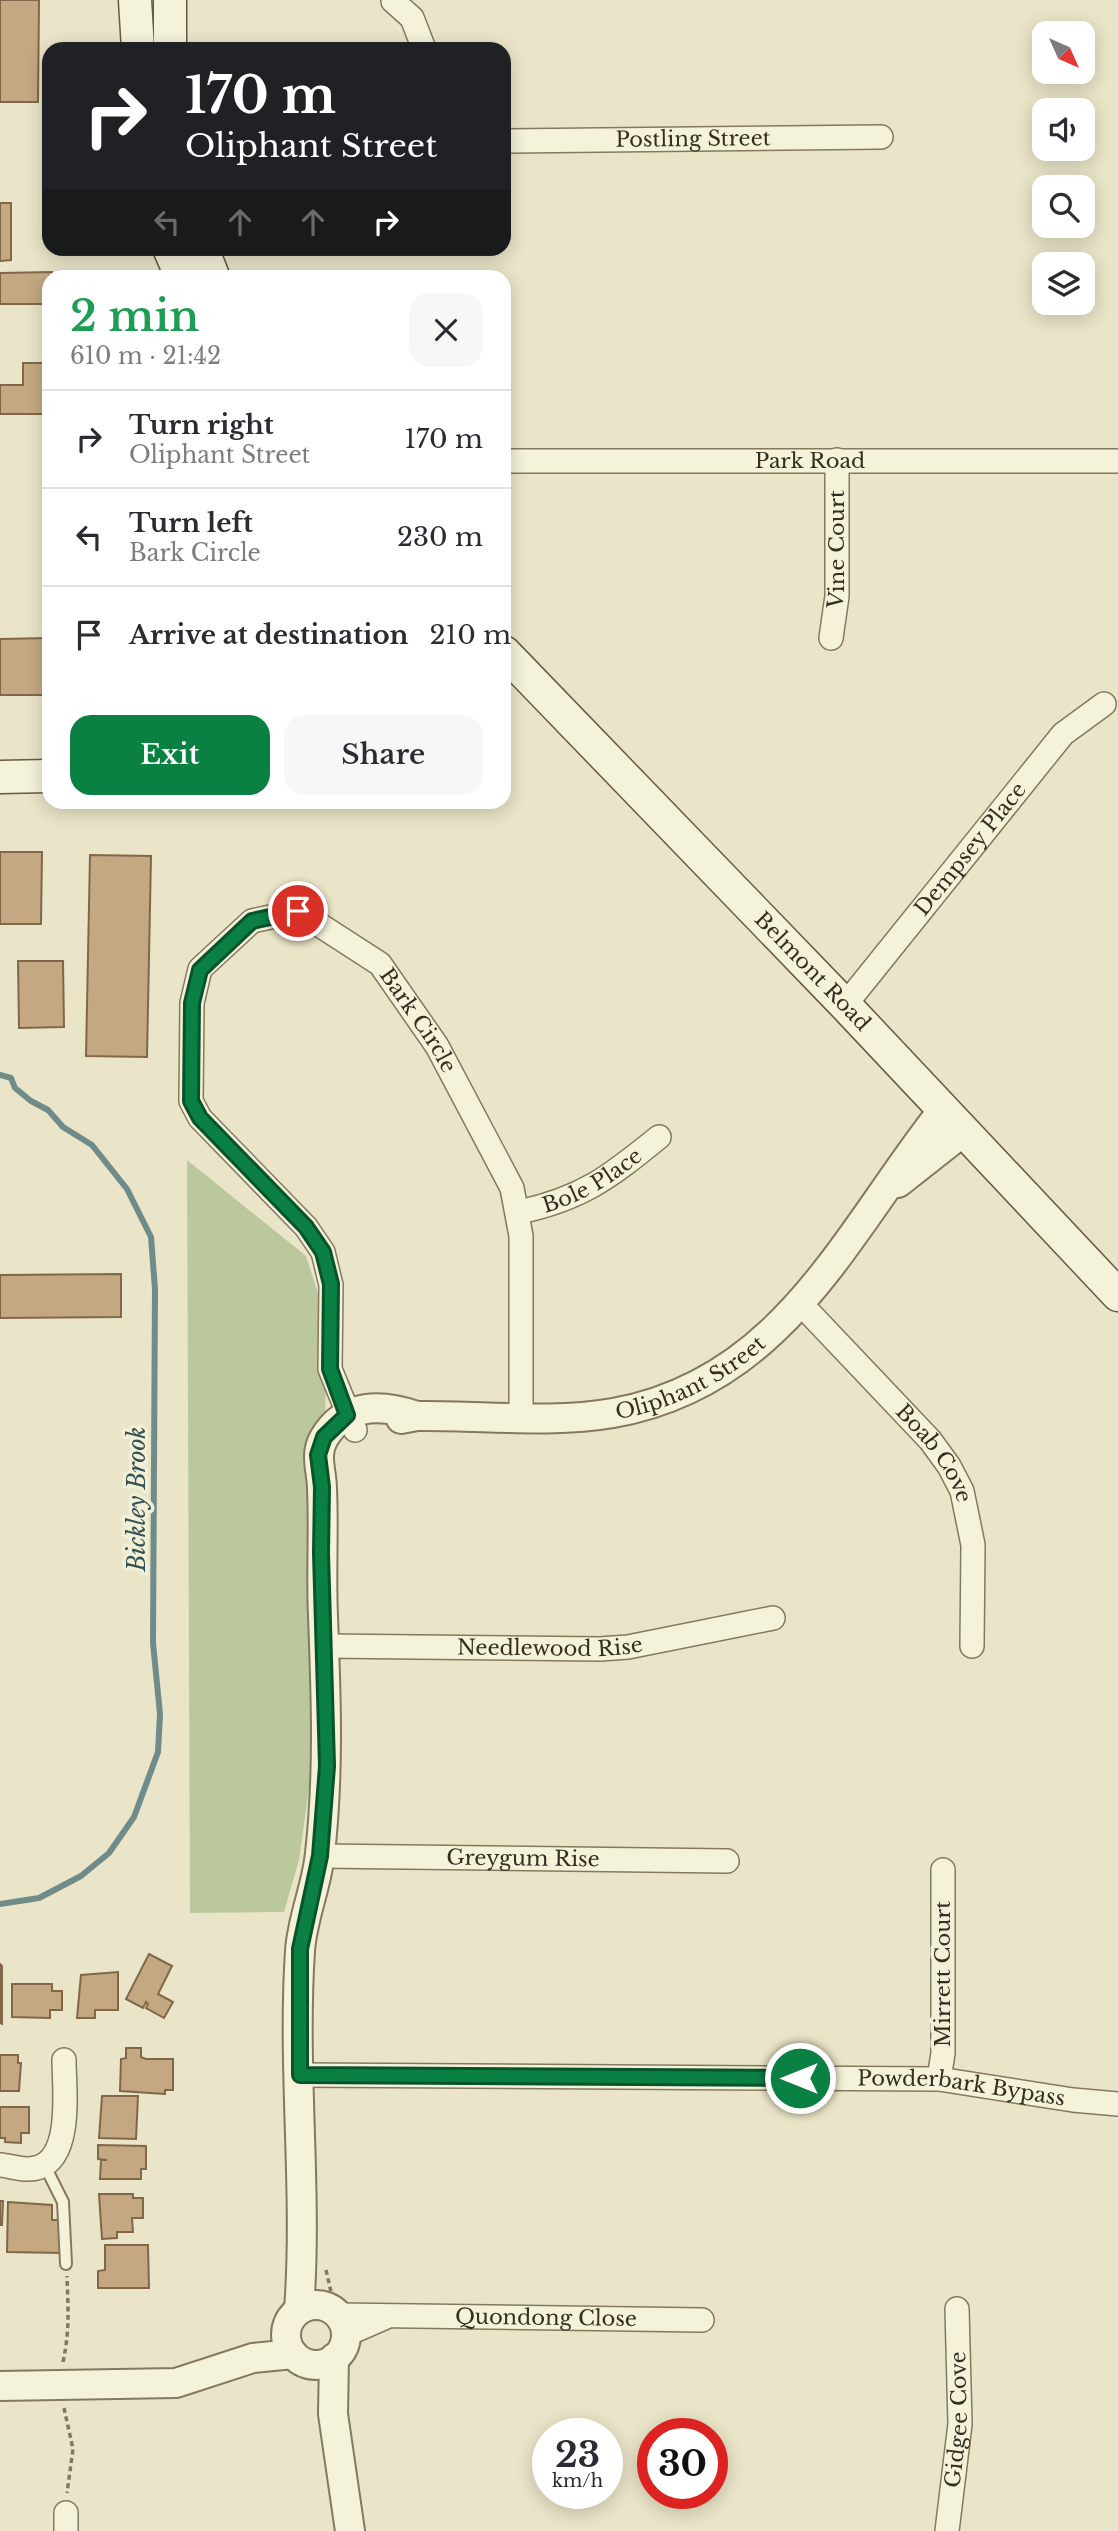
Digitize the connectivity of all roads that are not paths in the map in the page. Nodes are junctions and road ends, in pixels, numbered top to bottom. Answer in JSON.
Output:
{"nodes":[{"id":1,"x":135,"y":0,"type":"edge"},
{"id":2,"x":170,"y":0,"type":"edge"},
{"id":3,"x":392,"y":0,"type":"edge"},
{"id":4,"x":138,"y":42,"type":"edge"},
{"id":5,"x":170,"y":42,"type":"edge"},
{"id":6,"x":421,"y":42,"type":"edge"},
{"id":7,"x":881,"y":137,"type":"dead end"},
{"id":8,"x":511,"y":141,"type":"edge"},
{"id":9,"x":837,"y":460,"type":"junction"},
{"id":10,"x":511,"y":461,"type":"edge"},
{"id":11,"x":1118,"y":461,"type":"edge"},
{"id":12,"x":831,"y":638,"type":"dead end"},
{"id":13,"x":511,"y":659,"type":"edge"},
{"id":14,"x":1104,"y":704,"type":"dead end"},
{"id":15,"x":42,"y":776,"type":"edge"},
{"id":16,"x":0,"y":777,"type":"edge"},
{"id":17,"x":845,"y":1005,"type":"junction"},
{"id":18,"x":953,"y":1121,"type":"junction"},
{"id":19,"x":659,"y":1137,"type":"dead end"},
{"id":20,"x":519,"y":1212,"type":"junction"},
{"id":21,"x":1118,"y":1294,"type":"edge"},
{"id":22,"x":800,"y":1304,"type":"junction"},
{"id":23,"x":521,"y":1417,"type":"junction"},
{"id":24,"x":351,"y":1422,"type":"junction"},
{"id":25,"x":773,"y":1618,"type":"dead end"},
{"id":26,"x":324,"y":1646,"type":"junction"},
{"id":27,"x":972,"y":1646,"type":"dead end"},
{"id":28,"x":320,"y":1856,"type":"junction"},
{"id":29,"x":727,"y":1861,"type":"dead end"},
{"id":30,"x":943,"y":1870,"type":"dead end"},
{"id":31,"x":64,"y":2060,"type":"dead end"},
{"id":32,"x":300,"y":2075,"type":"junction"},
{"id":33,"x":939,"y":2079,"type":"junction"},
{"id":34,"x":1118,"y":2104,"type":"edge"},
{"id":35,"x":44,"y":2164,"type":"junction"},
{"id":36,"x":0,"y":2165,"type":"edge"},
{"id":37,"x":66,"y":2264,"type":"road end"},
{"id":38,"x":957,"y":2309,"type":"dead end"},
{"id":39,"x":702,"y":2320,"type":"dead end"},
{"id":40,"x":319,"y":2330,"type":"junction"},
{"id":41,"x":0,"y":2386,"type":"edge"},
{"id":42,"x":350,"y":2531,"type":"edge"},
{"id":43,"x":947,"y":2531,"type":"edge"}],
"edges":[{"from":1,"to":4,"type":"main road"},
{"from":2,"to":5,"type":"main road"},
{"from":3,"to":6,"type":"street"},
{"from":7,"to":8,"type":"street","name":"Postling Street"},
{"from":9,"to":10,"type":"street","name":"Park Road"},
{"from":9,"to":11,"type":"street","name":"Park Road"},
{"from":9,"to":12,"type":"street","name":"Vine Court"},
{"from":13,"to":17,"type":"main road","name":"Belmont Road"},
{"from":14,"to":17,"type":"street","name":"Dempsey Place"},
{"from":15,"to":16,"type":"main road"},
{"from":17,"to":18,"type":"main road","name":"Belmont Road"},
{"from":18,"to":21,"type":"main road","name":"Belmont Road"},
{"from":18,"to":22,"type":"street","name":"Oliphant Street"},
{"from":19,"to":20,"type":"street","name":"Bole Place"},
{"from":20,"to":23,"type":"street","name":"Bark Circle"},
{"from":20,"to":24,"type":"street","name":"Bark Circle"},
{"from":22,"to":23,"type":"street","name":"Oliphant Street"},
{"from":22,"to":27,"type":"street","name":"Boab Cove"},
{"from":23,"to":24,"type":"street","name":"Oliphant Street"},
{"from":24,"to":26,"type":"street"},
{"from":25,"to":26,"type":"street","name":"Needlewood Rise"},
{"from":26,"to":28,"type":"street"},
{"from":28,"to":29,"type":"street","name":"Greygum Rise"},
{"from":28,"to":32,"type":"street"},
{"from":30,"to":33,"type":"street","name":"Mirrett Court"},
{"from":31,"to":35,"type":"street"},
{"from":32,"to":33,"type":"street","name":"Powderbark Bypass"},
{"from":32,"to":40,"type":"street"},
{"from":33,"to":34,"type":"street","name":"Powderbark Bypass"},
{"from":35,"to":36,"type":"street"},
{"from":35,"to":37,"type":"lane"},
{"from":38,"to":43,"type":"street","name":"Gidgee Cove"},
{"from":39,"to":40,"type":"street","name":"Quondong Close"},
{"from":40,"to":41,"type":"street"},
{"from":40,"to":42,"type":"street"}]}
